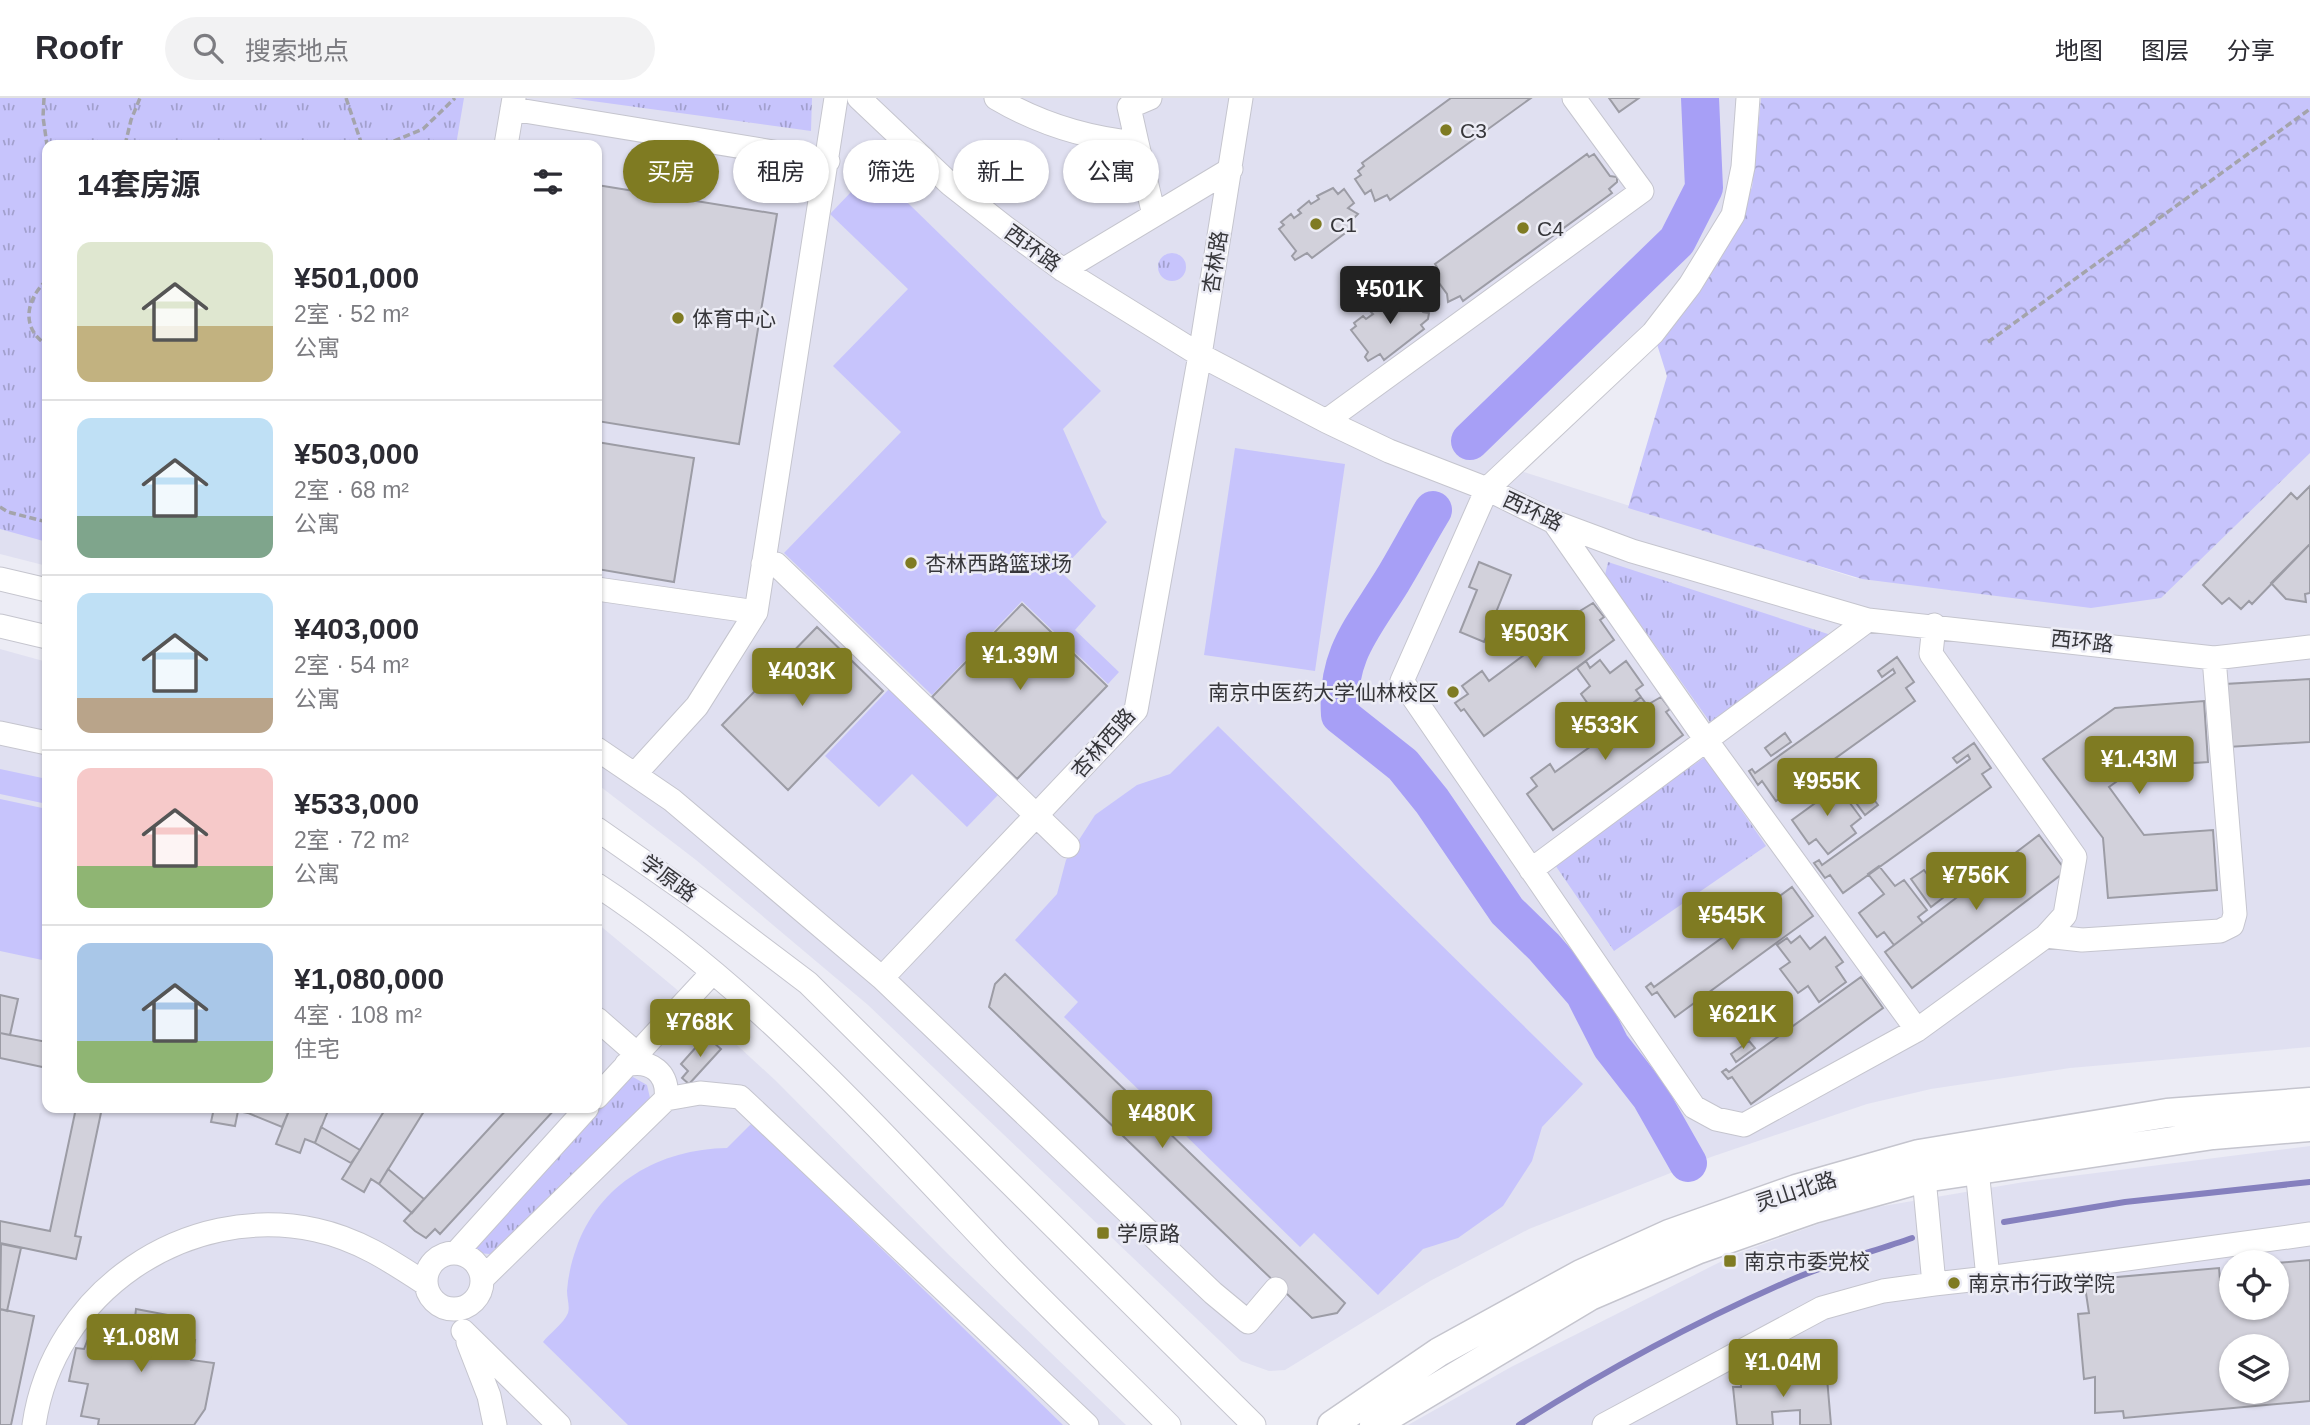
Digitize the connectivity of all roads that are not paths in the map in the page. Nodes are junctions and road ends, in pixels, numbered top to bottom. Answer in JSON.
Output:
{"nodes":[{"id":1,"x":836,"y":98,"type":"edge"},
{"id":2,"x":859,"y":98,"type":"edge"},
{"id":3,"x":996,"y":98,"type":"edge"},
{"id":4,"x":1150,"y":98,"type":"edge"},
{"id":5,"x":1241,"y":98,"type":"edge"},
{"id":6,"x":1574,"y":98,"type":"edge"},
{"id":7,"x":1748,"y":98,"type":"edge"},
{"id":8,"x":513,"y":104,"type":"edge"},
{"id":9,"x":507,"y":140,"type":"edge"},
{"id":10,"x":1119,"y":140,"type":"edge"},
{"id":11,"x":1136,"y":140,"type":"edge"},
{"id":12,"x":733,"y":144,"type":"edge"},
{"id":13,"x":829,"y":153,"type":"edge"},
{"id":14,"x":1231,"y":169,"type":"junction"},
{"id":15,"x":821,"y":203,"type":"edge"},
{"id":16,"x":1151,"y":203,"type":"edge"},
{"id":17,"x":1154,"y":215,"type":"junction"},
{"id":18,"x":1063,"y":270,"type":"junction"},
{"id":19,"x":1200,"y":355,"type":"junction"},
{"id":20,"x":1326,"y":421,"type":"junction"},
{"id":21,"x":1487,"y":489,"type":"junction"},
{"id":22,"x":1554,"y":522,"type":"junction"},
{"id":23,"x":763,"y":564,"type":"junction"},
{"id":24,"x":0,"y":579,"type":"edge"},
{"id":25,"x":42,"y":589,"type":"edge"},
{"id":26,"x":602,"y":590,"type":"edge"},
{"id":27,"x":756,"y":612,"type":"junction"},
{"id":28,"x":1868,"y":620,"type":"junction"},
{"id":29,"x":1934,"y":625,"type":"junction"},
{"id":30,"x":0,"y":626,"type":"edge"},
{"id":31,"x":42,"y":636,"type":"edge"},
{"id":32,"x":2310,"y":647,"type":"edge"},
{"id":33,"x":2214,"y":658,"type":"junction"},
{"id":34,"x":0,"y":733,"type":"edge"},
{"id":35,"x":1706,"y":740,"type":"junction"},
{"id":36,"x":42,"y":742,"type":"edge"},
{"id":37,"x":602,"y":752,"type":"edge"},
{"id":38,"x":636,"y":773,"type":"junction"},
{"id":39,"x":1037,"y":815,"type":"junction"},
{"id":40,"x":602,"y":832,"type":"edge"},
{"id":41,"x":1068,"y":846,"type":"dead end"},
{"id":42,"x":1531,"y":870,"type":"junction"},
{"id":43,"x":602,"y":889,"type":"edge"},
{"id":44,"x":2046,"y":936,"type":"junction"},
{"id":45,"x":713,"y":972,"type":"junction"},
{"id":46,"x":883,"y":978,"type":"junction"},
{"id":47,"x":602,"y":1026,"type":"edge"},
{"id":48,"x":1917,"y":1030,"type":"junction"},
{"id":49,"x":631,"y":1059,"type":"junction"},
{"id":50,"x":602,"y":1091,"type":"edge"},
{"id":51,"x":666,"y":1099,"type":"junction"},
{"id":52,"x":2310,"y":1102,"type":"edge"},
{"id":53,"x":582,"y":1113,"type":"edge"},
{"id":54,"x":2310,"y":1127,"type":"edge"},
{"id":55,"x":1977,"y":1170,"type":"junction"},
{"id":56,"x":1924,"y":1178,"type":"junction"},
{"id":57,"x":2310,"y":1234,"type":"edge"},
{"id":58,"x":456,"y":1253,"type":"junction"},
{"id":59,"x":1988,"y":1278,"type":"junction"},
{"id":60,"x":482,"y":1279,"type":"junction"},
{"id":61,"x":426,"y":1284,"type":"junction"},
{"id":62,"x":1934,"y":1284,"type":"junction"},
{"id":63,"x":1276,"y":1289,"type":"dead end"},
{"id":64,"x":451,"y":1309,"type":"junction"},
{"id":65,"x":463,"y":1331,"type":"junction"},
{"id":66,"x":34,"y":1425,"type":"edge"},
{"id":67,"x":495,"y":1425,"type":"edge"},
{"id":68,"x":559,"y":1425,"type":"edge"},
{"id":69,"x":1087,"y":1425,"type":"edge"},
{"id":70,"x":1169,"y":1425,"type":"edge"},
{"id":71,"x":1254,"y":1425,"type":"edge"},
{"id":72,"x":1332,"y":1425,"type":"edge"},
{"id":73,"x":1374,"y":1425,"type":"edge"},
{"id":74,"x":1604,"y":1425,"type":"edge"}],
"edges":[{"from":1,"to":13,"type":"street"},
{"from":2,"to":18,"type":"street","name":"西环路"},
{"from":3,"to":10,"type":"street"},
{"from":4,"to":11,"type":"street"},
{"from":5,"to":14,"type":"street","name":"杏林路"},
{"from":6,"to":20,"type":"street"},
{"from":7,"to":21,"type":"street"},
{"from":8,"to":9,"type":"street"},
{"from":8,"to":12,"type":"street"},
{"from":14,"to":17,"type":"street"},
{"from":14,"to":19,"type":"street","name":"杏林路"},
{"from":15,"to":23,"type":"street"},
{"from":16,"to":17,"type":"street"},
{"from":17,"to":18,"type":"street"},
{"from":18,"to":19,"type":"street","name":"西环路"},
{"from":19,"to":20,"type":"street","name":"西环路"},
{"from":19,"to":39,"type":"street","name":"杏林西路"},
{"from":20,"to":21,"type":"street","name":"西环路"},
{"from":21,"to":22,"type":"street","name":"西环路"},
{"from":21,"to":42,"type":"street"},
{"from":22,"to":28,"type":"street","name":"西环路"},
{"from":22,"to":35,"type":"street"},
{"from":23,"to":27,"type":"street"},
{"from":23,"to":39,"type":"street"},
{"from":24,"to":25,"type":"street"},
{"from":26,"to":27,"type":"street"},
{"from":27,"to":38,"type":"street"},
{"from":28,"to":29,"type":"street","name":"西环路"},
{"from":28,"to":35,"type":"street"},
{"from":29,"to":33,"type":"street","name":"西环路"},
{"from":29,"to":44,"type":"street"},
{"from":30,"to":31,"type":"street"},
{"from":32,"to":33,"type":"street","name":"西环路"},
{"from":33,"to":44,"type":"street"},
{"from":34,"to":36,"type":"street"},
{"from":35,"to":42,"type":"street"},
{"from":35,"to":48,"type":"street"},
{"from":37,"to":38,"type":"street"},
{"from":38,"to":46,"type":"street"},
{"from":39,"to":41,"type":"street"},
{"from":39,"to":46,"type":"street","name":"杏林西路"},
{"from":40,"to":71,"type":"street","name":"学原路"},
{"from":42,"to":48,"type":"street"},
{"from":43,"to":45,"type":"street"},
{"from":44,"to":48,"type":"street"},
{"from":45,"to":49,"type":"street"},
{"from":45,"to":70,"type":"street"},
{"from":46,"to":63,"type":"street"},
{"from":47,"to":49,"type":"street"},
{"from":49,"to":50,"type":"street"},
{"from":49,"to":51,"type":"street"},
{"from":51,"to":60,"type":"street"},
{"from":51,"to":69,"type":"street"},
{"from":52,"to":72,"type":"main road","name":"灵山北路"},
{"from":53,"to":58,"type":"street"},
{"from":54,"to":55,"type":"main road","name":"灵山北路"},
{"from":55,"to":56,"type":"main road","name":"灵山北路"},
{"from":55,"to":59,"type":"street"},
{"from":56,"to":62,"type":"street"},
{"from":56,"to":73,"type":"main road","name":"灵山北路"},
{"from":57,"to":59,"type":"street"},
{"from":58,"to":60,"type":"street"},
{"from":58,"to":61,"type":"street"},
{"from":59,"to":62,"type":"street"},
{"from":60,"to":64,"type":"street"},
{"from":61,"to":64,"type":"street"},
{"from":61,"to":66,"type":"street"},
{"from":62,"to":74,"type":"street"},
{"from":64,"to":65,"type":"street"},
{"from":65,"to":67,"type":"street"},
{"from":65,"to":68,"type":"street"}]}
